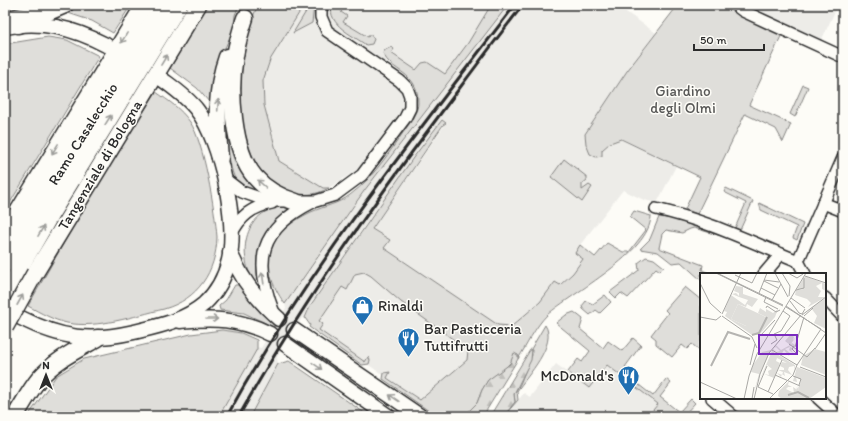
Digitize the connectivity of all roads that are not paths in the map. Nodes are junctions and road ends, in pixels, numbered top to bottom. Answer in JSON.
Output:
{"nodes":[{"id":1,"x":45,"y":5,"type":"edge"},
{"id":2,"x":65,"y":5,"type":"edge"},
{"id":3,"x":144,"y":5,"type":"edge"},
{"id":4,"x":162,"y":5,"type":"edge"},
{"id":5,"x":179,"y":5,"type":"edge"},
{"id":6,"x":198,"y":5,"type":"edge"},
{"id":7,"x":321,"y":5,"type":"edge"},
{"id":8,"x":735,"y":5,"type":"edge"},
{"id":9,"x":248,"y":11,"type":"edge"},
{"id":10,"x":9,"y":23,"type":"edge"},
{"id":11,"x":106,"y":45,"type":"dead end"},
{"id":12,"x":843,"y":57,"type":"edge"},
{"id":13,"x":163,"y":80,"type":"dead end"},
{"id":14,"x":220,"y":158,"type":"junction"},
{"id":15,"x":843,"y":158,"type":"edge"},
{"id":16,"x":225,"y":179,"type":"junction"},
{"id":17,"x":316,"y":201,"type":"junction"},
{"id":18,"x":274,"y":202,"type":"junction"},
{"id":19,"x":296,"y":202,"type":"junction"},
{"id":20,"x":823,"y":203,"type":"junction"},
{"id":21,"x":656,"y":209,"type":"dead end"},
{"id":22,"x":843,"y":211,"type":"edge"},
{"id":23,"x":5,"y":234,"type":"edge"},
{"id":24,"x":231,"y":235,"type":"junction"},
{"id":25,"x":230,"y":252,"type":"junction"},
{"id":26,"x":781,"y":254,"type":"junction"},
{"id":27,"x":798,"y":261,"type":"junction"},
{"id":28,"x":18,"y":265,"type":"edge"},
{"id":29,"x":765,"y":273,"type":"edge"},
{"id":30,"x":804,"y":273,"type":"edge"},
{"id":31,"x":5,"y":294,"type":"edge"},
{"id":32,"x":826,"y":299,"type":"edge"},
{"id":33,"x":277,"y":317,"type":"joint"},
{"id":34,"x":21,"y":318,"type":"dead end"},
{"id":35,"x":843,"y":318,"type":"edge"},
{"id":36,"x":173,"y":322,"type":"junction"},
{"id":37,"x":5,"y":326,"type":"edge"},
{"id":38,"x":294,"y":330,"type":"dead end"},
{"id":39,"x":270,"y":334,"type":"dead end"},
{"id":40,"x":98,"y":338,"type":"junction"},
{"id":41,"x":285,"y":344,"type":"dead end"},
{"id":42,"x":713,"y":399,"type":"edge"},
{"id":43,"x":819,"y":399,"type":"edge"},
{"id":44,"x":15,"y":416,"type":"edge"},
{"id":45,"x":388,"y":416,"type":"edge"},
{"id":46,"x":420,"y":416,"type":"edge"},
{"id":47,"x":733,"y":416,"type":"edge"},
{"id":48,"x":838,"y":416,"type":"edge"}],
"edges":[{"from":1,"to":10,"type":"street"},
{"from":2,"to":10,"type":"highway"},
{"from":3,"to":23,"type":"highway","one_way":true},
{"from":4,"to":28,"type":"highway","name":"Ramo Casalecchio"},
{"from":28,"to":5,"type":"highway","name":"Ramo Casalecchio","one_way":true},
{"from":28,"to":6,"type":"highway","name":"Tangenziale di Bologna","one_way":true},
{"from":7,"to":17,"type":"street"},
{"from":8,"to":12,"type":"street"},
{"from":14,"to":9,"type":"highway","one_way":true},
{"from":19,"to":9,"type":"highway","one_way":true},
{"from":10,"to":11,"type":"main road"},
{"from":13,"to":14,"type":"main road"},
{"from":14,"to":16,"type":"main road"},
{"from":15,"to":20,"type":"street"},
{"from":16,"to":18,"type":"street"},
{"from":16,"to":24,"type":"main road"},
{"from":17,"to":19,"type":"street"},
{"from":33,"to":17,"type":"street","one_way":true},
{"from":18,"to":19,"type":"street"},
{"from":18,"to":24,"type":"street"},
{"from":20,"to":22,"type":"street"},
{"from":20,"to":27,"type":"street"},
{"from":21,"to":26,"type":"street"},
{"from":24,"to":25,"type":"main road"},
{"from":25,"to":33,"type":"main road"},
{"from":25,"to":36,"type":"main road"},
{"from":26,"to":27,"type":"street"},
{"from":26,"to":29,"type":"street"},
{"from":27,"to":30,"type":"street"},
{"from":28,"to":31,"type":"highway","name":"Ramo Casalecchio"},
{"from":37,"to":28,"type":"highway","name":"Tangenziale di Bologna","one_way":true,"bridge":true},
{"from":32,"to":35,"type":"street"},
{"from":34,"to":40,"type":"main road"},
{"from":36,"to":39,"type":"main road","one_way":true},
{"from":36,"to":40,"type":"main road"},
{"from":46,"to":38,"type":"main road","one_way":true},
{"from":40,"to":44,"type":"highway"},
{"from":41,"to":45,"type":"main road","one_way":true},
{"from":42,"to":47,"type":"street"},
{"from":43,"to":48,"type":"street"}]}
